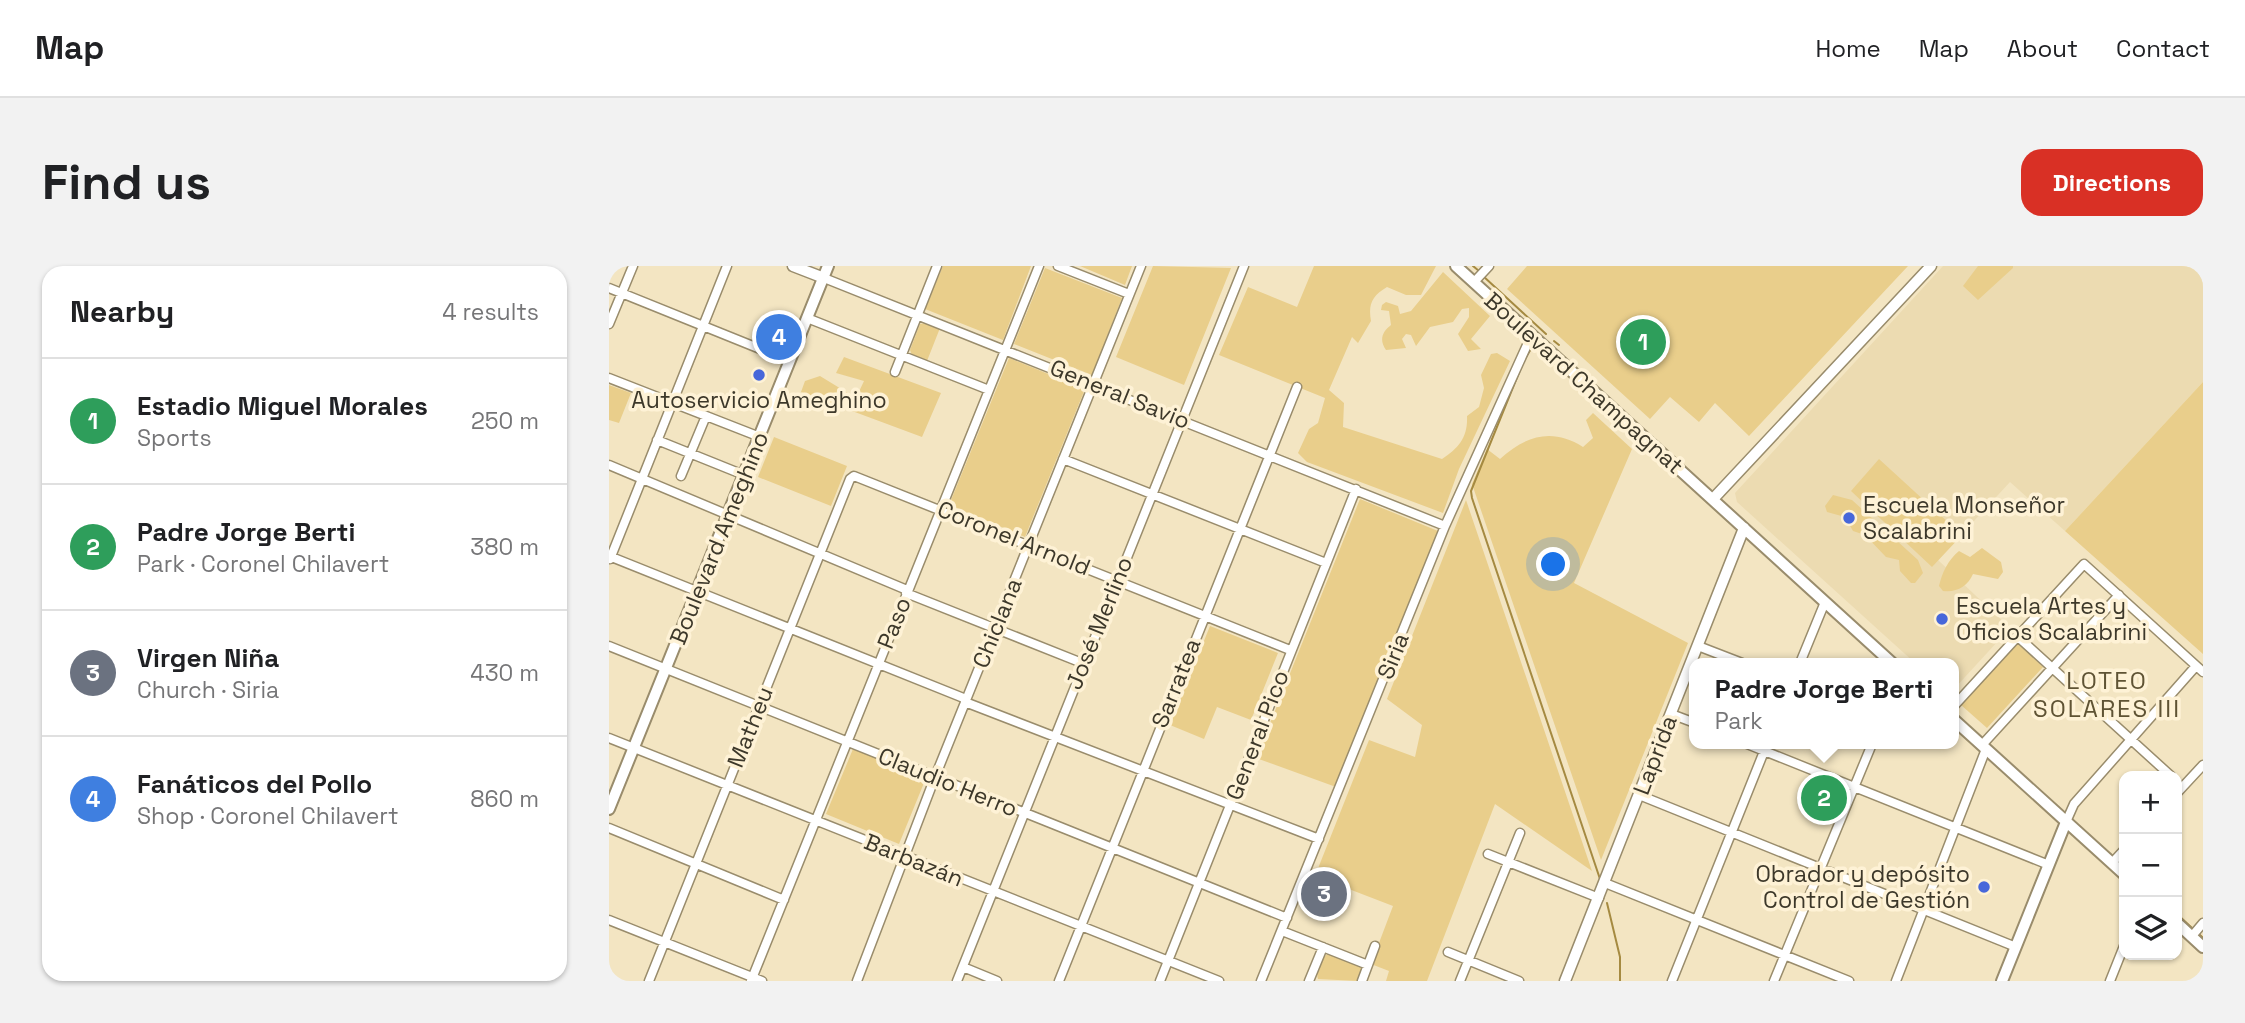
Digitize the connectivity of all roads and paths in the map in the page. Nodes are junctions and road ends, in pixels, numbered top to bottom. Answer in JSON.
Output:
{"nodes":[{"id":1,"x":633,"y":266,"type":"edge"},
{"id":2,"x":727,"y":266,"type":"edge"},
{"id":3,"x":793,"y":266,"type":"edge"},
{"id":4,"x":828,"y":266,"type":"edge"},
{"id":5,"x":937,"y":266,"type":"edge"},
{"id":6,"x":1039,"y":266,"type":"edge"},
{"id":7,"x":1058,"y":266,"type":"edge"},
{"id":8,"x":1140,"y":266,"type":"edge"},
{"id":9,"x":1244,"y":266,"type":"edge"},
{"id":10,"x":1456,"y":266,"type":"edge"},
{"id":11,"x":1489,"y":266,"type":"edge"},
{"id":12,"x":1931,"y":266,"type":"edge"},
{"id":13,"x":824,"y":278,"type":"junction"},
{"id":14,"x":1474,"y":282,"type":"junction"},
{"id":15,"x":609,"y":288,"type":"edge"},
{"id":16,"x":622,"y":293,"type":"junction"},
{"id":17,"x":1129,"y":294,"type":"junction"},
{"id":18,"x":918,"y":314,"type":"junction"},
{"id":19,"x":807,"y":318,"type":"junction"},
{"id":20,"x":609,"y":324,"type":"edge"},
{"id":21,"x":703,"y":326,"type":"junction"},
{"id":22,"x":1532,"y":334,"type":"junction"},
{"id":23,"x":1006,"y":349,"type":"junction"},
{"id":24,"x":902,"y":355,"type":"junction"},
{"id":25,"x":790,"y":361,"type":"junction"},
{"id":26,"x":895,"y":372,"type":"dead end"},
{"id":27,"x":609,"y":378,"type":"edge"},
{"id":28,"x":1093,"y":384,"type":"junction"},
{"id":29,"x":1297,"y":387,"type":"dead end"},
{"id":30,"x":989,"y":390,"type":"junction"},
{"id":31,"x":672,"y":402,"type":"junction"},
{"id":32,"x":706,"y":415,"type":"junction"},
{"id":33,"x":1182,"y":419,"type":"junction"},
{"id":34,"x":760,"y":437,"type":"junction"},
{"id":35,"x":657,"y":440,"type":"junction"},
{"id":36,"x":691,"y":453,"type":"junction"},
{"id":37,"x":1269,"y":454,"type":"junction"},
{"id":38,"x":1063,"y":459,"type":"junction"},
{"id":39,"x":609,"y":465,"type":"edge"},
{"id":40,"x":744,"y":475,"type":"junction"},
{"id":41,"x":854,"y":475,"type":"joint"},
{"id":42,"x":681,"y":476,"type":"dead end"},
{"id":43,"x":642,"y":478,"type":"junction"},
{"id":44,"x":1356,"y":489,"type":"junction"},
{"id":45,"x":1151,"y":494,"type":"junction"},
{"id":46,"x":1713,"y":499,"type":"junction"},
{"id":47,"x":942,"y":509,"type":"junction"},
{"id":48,"x":729,"y":513,"type":"junction"},
{"id":49,"x":1445,"y":526,"type":"junction"},
{"id":50,"x":1239,"y":528,"type":"junction"},
{"id":51,"x":1744,"y":528,"type":"junction"},
{"id":52,"x":1029,"y":544,"type":"junction"},
{"id":53,"x":821,"y":552,"type":"junction"},
{"id":54,"x":610,"y":558,"type":"edge"},
{"id":55,"x":1326,"y":563,"type":"junction"},
{"id":56,"x":1116,"y":580,"type":"junction"},
{"id":57,"x":907,"y":591,"type":"junction"},
{"id":58,"x":697,"y":592,"type":"junction"},
{"id":59,"x":2119,"y":595,"type":"junction"},
{"id":60,"x":1825,"y":602,"type":"junction"},
{"id":61,"x":1204,"y":615,"type":"junction"},
{"id":62,"x":994,"y":628,"type":"junction"},
{"id":63,"x":790,"y":629,"type":"junction"},
{"id":64,"x":2017,"y":636,"type":"junction"},
{"id":65,"x":609,"y":646,"type":"edge"},
{"id":66,"x":1698,"y":646,"type":"junction"},
{"id":67,"x":1290,"y":650,"type":"junction"},
{"id":68,"x":1693,"y":658,"type":"edge"},
{"id":69,"x":1729,"y":658,"type":"edge"},
{"id":70,"x":1802,"y":658,"type":"edge"},
{"id":71,"x":1887,"y":658,"type":"edge"},
{"id":72,"x":1082,"y":663,"type":"junction"},
{"id":73,"x":877,"y":664,"type":"junction"},
{"id":74,"x":2052,"y":668,"type":"junction"},
{"id":75,"x":666,"y":669,"type":"junction"},
{"id":76,"x":1689,"y":669,"type":"edge"},
{"id":77,"x":2200,"y":669,"type":"edge"},
{"id":78,"x":965,"y":700,"type":"junction"},
{"id":79,"x":1959,"y":701,"type":"edge"},
{"id":80,"x":758,"y":706,"type":"junction"},
{"id":81,"x":1671,"y":714,"type":"junction"},
{"id":82,"x":1689,"y":721,"type":"edge"},
{"id":83,"x":1959,"y":724,"type":"edge"},
{"id":84,"x":1054,"y":737,"type":"junction"},
{"id":85,"x":609,"y":738,"type":"edge"},
{"id":86,"x":2131,"y":740,"type":"junction"},
{"id":87,"x":846,"y":741,"type":"junction"},
{"id":88,"x":1984,"y":747,"type":"junction"},
{"id":89,"x":633,"y":748,"type":"junction"},
{"id":90,"x":1765,"y":749,"type":"edge"},
{"id":91,"x":1770,"y":749,"type":"edge"},
{"id":92,"x":1870,"y":749,"type":"edge"},
{"id":93,"x":2202,"y":766,"type":"edge"},
{"id":94,"x":1142,"y":770,"type":"junction"},
{"id":95,"x":2165,"y":771,"type":"edge"},
{"id":96,"x":935,"y":777,"type":"junction"},
{"id":97,"x":2182,"y":784,"type":"edge"},
{"id":98,"x":726,"y":786,"type":"junction"},
{"id":99,"x":1854,"y":787,"type":"junction"},
{"id":100,"x":1639,"y":795,"type":"junction"},
{"id":101,"x":1230,"y":805,"type":"junction"},
{"id":102,"x":609,"y":809,"type":"edge"},
{"id":103,"x":1024,"y":813,"type":"junction"},
{"id":104,"x":815,"y":821,"type":"junction"},
{"id":105,"x":2066,"y":822,"type":"junction"},
{"id":106,"x":609,"y":828,"type":"edge"},
{"id":107,"x":1954,"y":829,"type":"junction"},
{"id":108,"x":1732,"y":832,"type":"junction"},
{"id":109,"x":1520,"y":833,"type":"dead end"},
{"id":110,"x":1319,"y":839,"type":"junction"},
{"id":111,"x":1111,"y":847,"type":"junction"},
{"id":112,"x":1488,"y":854,"type":"dead end"},
{"id":113,"x":2119,"y":855,"type":"edge"},
{"id":114,"x":905,"y":856,"type":"junction"},
{"id":115,"x":1508,"y":862,"type":"junction"},
{"id":116,"x":696,"y":863,"type":"junction"},
{"id":117,"x":2112,"y":863,"type":"junction"},
{"id":118,"x":2049,"y":865,"type":"junction"},
{"id":119,"x":1820,"y":867,"type":"junction"},
{"id":120,"x":2119,"y":869,"type":"edge"},
{"id":121,"x":1200,"y":883,"type":"junction"},
{"id":122,"x":1605,"y":883,"type":"junction"},
{"id":123,"x":993,"y":891,"type":"junction"},
{"id":124,"x":1599,"y":898,"type":"junction"},
{"id":125,"x":784,"y":900,"type":"junction"},
{"id":126,"x":1924,"y":909,"type":"junction"},
{"id":127,"x":1287,"y":918,"type":"junction"},
{"id":128,"x":609,"y":920,"type":"edge"},
{"id":129,"x":1696,"y":920,"type":"junction"},
{"id":130,"x":2203,"y":923,"type":"edge"},
{"id":131,"x":1080,"y":925,"type":"junction"},
{"id":132,"x":2182,"y":927,"type":"edge"},
{"id":133,"x":1282,"y":931,"type":"junction"},
{"id":134,"x":2192,"y":936,"type":"junction"},
{"id":135,"x":664,"y":942,"type":"junction"},
{"id":136,"x":1375,"y":946,"type":"dead end"},
{"id":137,"x":1322,"y":947,"type":"junction"},
{"id":138,"x":2016,"y":947,"type":"junction"},
{"id":139,"x":2203,"y":947,"type":"edge"},
{"id":140,"x":1448,"y":952,"type":"dead end"},
{"id":141,"x":1784,"y":955,"type":"junction"},
{"id":142,"x":2119,"y":958,"type":"edge"},
{"id":143,"x":1468,"y":960,"type":"junction"},
{"id":144,"x":1168,"y":961,"type":"junction"},
{"id":145,"x":1368,"y":965,"type":"junction"},
{"id":146,"x":963,"y":967,"type":"junction"},
{"id":147,"x":752,"y":979,"type":"edge"},
{"id":148,"x":1215,"y":980,"type":"edge"},
{"id":149,"x":649,"y":981,"type":"edge"},
{"id":150,"x":762,"y":981,"type":"edge"},
{"id":151,"x":857,"y":981,"type":"edge"},
{"id":152,"x":957,"y":981,"type":"edge"},
{"id":153,"x":997,"y":981,"type":"edge"},
{"id":154,"x":1059,"y":981,"type":"edge"},
{"id":155,"x":1160,"y":981,"type":"edge"},
{"id":156,"x":1261,"y":981,"type":"edge"},
{"id":157,"x":1310,"y":981,"type":"edge"},
{"id":158,"x":1362,"y":981,"type":"edge"},
{"id":159,"x":1460,"y":981,"type":"edge"},
{"id":160,"x":1519,"y":981,"type":"edge"},
{"id":161,"x":1565,"y":981,"type":"edge"},
{"id":162,"x":1672,"y":981,"type":"edge"},
{"id":163,"x":1774,"y":981,"type":"edge"},
{"id":164,"x":1849,"y":981,"type":"edge"},
{"id":165,"x":1896,"y":981,"type":"edge"},
{"id":166,"x":2002,"y":981,"type":"edge"},
{"id":167,"x":2110,"y":981,"type":"edge"}],
"edges":[{"from":1,"to":16,"type":"street"},
{"from":2,"to":21,"type":"street"},
{"from":3,"to":13,"type":"street","name":"General Savio"},
{"from":4,"to":13,"type":"main road","name":"Boulevard Ameghino"},
{"from":5,"to":18,"type":"street"},
{"from":6,"to":23,"type":"street","name":"Paso"},
{"from":7,"to":17,"type":"street"},
{"from":8,"to":17,"type":"street","name":"Chiclana"},
{"from":9,"to":33,"type":"street","name":"José Merlino"},
{"from":10,"to":14,"type":"main road","name":"Boulevard Champagnat"},
{"from":11,"to":14,"type":"street"},
{"from":12,"to":46,"type":"street"},
{"from":13,"to":18,"type":"street","name":"General Savio"},
{"from":13,"to":19,"type":"main road","name":"Boulevard Ameghino"},
{"from":14,"to":22,"type":"main road","name":"Boulevard Champagnat"},
{"from":15,"to":16,"type":"street"},
{"from":16,"to":20,"type":"street"},
{"from":16,"to":21,"type":"street"},
{"from":17,"to":28,"type":"street","name":"Chiclana"},
{"from":18,"to":23,"type":"street","name":"General Savio"},
{"from":18,"to":24,"type":"street"},
{"from":19,"to":24,"type":"street"},
{"from":19,"to":25,"type":"main road","name":"Boulevard Ameghino"},
{"from":21,"to":25,"type":"street"},
{"from":21,"to":31,"type":"street"},
{"from":22,"to":46,"type":"main road","name":"Boulevard Champagnat"},
{"from":22,"to":49,"type":"street","name":"Siria"},
{"from":23,"to":28,"type":"street","name":"General Savio"},
{"from":23,"to":30,"type":"street","name":"Paso"},
{"from":24,"to":26,"type":"street"},
{"from":24,"to":30,"type":"street"},
{"from":25,"to":34,"type":"main road","name":"Boulevard Ameghino"},
{"from":27,"to":31,"type":"street"},
{"from":28,"to":33,"type":"street","name":"General Savio"},
{"from":28,"to":38,"type":"street","name":"Chiclana"},
{"from":29,"to":37,"type":"street","name":"Sarratea"},
{"from":30,"to":47,"type":"street","name":"Paso"},
{"from":31,"to":32,"type":"street"},
{"from":31,"to":35,"type":"street"},
{"from":32,"to":34,"type":"street"},
{"from":32,"to":36,"type":"street"},
{"from":33,"to":37,"type":"street","name":"General Savio"},
{"from":33,"to":45,"type":"street","name":"José Merlino"},
{"from":34,"to":40,"type":"main road","name":"Boulevard Ameghino"},
{"from":35,"to":36,"type":"street"},
{"from":35,"to":43,"type":"street"},
{"from":36,"to":40,"type":"street"},
{"from":36,"to":42,"type":"street"},
{"from":37,"to":44,"type":"street","name":"General Savio"},
{"from":37,"to":50,"type":"street","name":"Sarratea"},
{"from":38,"to":45,"type":"street"},
{"from":38,"to":52,"type":"street","name":"Chiclana"},
{"from":39,"to":43,"type":"street"},
{"from":40,"to":48,"type":"main road","name":"Boulevard Ameghino"},
{"from":41,"to":47,"type":"street","name":"Coronel Arnold"},
{"from":41,"to":53,"type":"street","name":"Matheu"},
{"from":43,"to":48,"type":"street"},
{"from":43,"to":54,"type":"street"},
{"from":44,"to":49,"type":"street","name":"General Savio"},
{"from":44,"to":55,"type":"street","name":"General Pico"},
{"from":45,"to":50,"type":"street"},
{"from":45,"to":56,"type":"street","name":"José Merlino"},
{"from":46,"to":51,"type":"main road","name":"Boulevard Champagnat"},
{"from":47,"to":52,"type":"street","name":"Coronel Arnold"},
{"from":47,"to":57,"type":"street","name":"Paso"},
{"from":48,"to":53,"type":"street"},
{"from":48,"to":58,"type":"main road","name":"Boulevard Ameghino"},
{"from":49,"to":110,"type":"street","name":"Siria"},
{"from":50,"to":55,"type":"street"},
{"from":50,"to":61,"type":"street","name":"Sarratea"},
{"from":51,"to":60,"type":"main road","name":"Boulevard Champagnat"},
{"from":51,"to":66,"type":"street","name":"Laprida"},
{"from":52,"to":56,"type":"street","name":"Coronel Arnold"},
{"from":52,"to":62,"type":"street","name":"Chiclana"},
{"from":53,"to":57,"type":"street"},
{"from":53,"to":63,"type":"street","name":"Matheu"},
{"from":54,"to":58,"type":"street"},
{"from":55,"to":67,"type":"street","name":"General Pico"},
{"from":56,"to":61,"type":"street","name":"Coronel Arnold"},
{"from":56,"to":72,"type":"street","name":"José Merlino"},
{"from":57,"to":62,"type":"street"},
{"from":57,"to":73,"type":"street","name":"Paso"},
{"from":58,"to":63,"type":"street"},
{"from":58,"to":75,"type":"main road","name":"Boulevard Ameghino"},
{"from":59,"to":64,"type":"street"},
{"from":59,"to":74,"type":"street"},
{"from":59,"to":77,"type":"street"},
{"from":60,"to":70,"type":"street"},
{"from":60,"to":71,"type":"main road","name":"Boulevard Champagnat"},
{"from":61,"to":67,"type":"street","name":"Coronel Arnold"},
{"from":61,"to":94,"type":"street","name":"Sarratea"},
{"from":62,"to":72,"type":"street"},
{"from":62,"to":78,"type":"street","name":"Chiclana"},
{"from":63,"to":73,"type":"street"},
{"from":63,"to":80,"type":"street","name":"Matheu"},
{"from":64,"to":74,"type":"street"},
{"from":64,"to":79,"type":"street"},
{"from":65,"to":75,"type":"street","name":"Claudio Herro"},
{"from":66,"to":68,"type":"street","name":"Laprida"},
{"from":66,"to":69,"type":"street"},
{"from":67,"to":101,"type":"street","name":"General Pico"},
{"from":72,"to":84,"type":"street","name":"José Merlino"},
{"from":73,"to":78,"type":"street"},
{"from":73,"to":87,"type":"street","name":"Paso"},
{"from":74,"to":86,"type":"street"},
{"from":74,"to":88,"type":"street"},
{"from":75,"to":80,"type":"street","name":"Claudio Herro"},
{"from":75,"to":89,"type":"main road","name":"Boulevard Ameghino"},
{"from":76,"to":81,"type":"street","name":"Laprida"},
{"from":77,"to":86,"type":"street"},
{"from":78,"to":84,"type":"street"},
{"from":78,"to":96,"type":"street","name":"Chiclana"},
{"from":80,"to":87,"type":"street","name":"Claudio Herro"},
{"from":80,"to":98,"type":"street","name":"Matheu"},
{"from":81,"to":82,"type":"street"},
{"from":81,"to":100,"type":"street","name":"Laprida"},
{"from":83,"to":88,"type":"main road"},
{"from":84,"to":94,"type":"street"},
{"from":84,"to":103,"type":"street","name":"José Merlino"},
{"from":85,"to":89,"type":"street","name":"Barbazán"},
{"from":86,"to":95,"type":"street"},
{"from":86,"to":105,"type":"street"},
{"from":87,"to":96,"type":"street","name":"Claudio Herro"},
{"from":87,"to":104,"type":"street","name":"Paso"},
{"from":88,"to":105,"type":"main road"},
{"from":88,"to":107,"type":"street"},
{"from":89,"to":98,"type":"street","name":"Barbazán"},
{"from":89,"to":102,"type":"main road","name":"Boulevard Ameghino"},
{"from":90,"to":108,"type":"street"},
{"from":91,"to":99,"type":"street"},
{"from":92,"to":99,"type":"street"},
{"from":93,"to":97,"type":"street"},
{"from":94,"to":101,"type":"street"},
{"from":94,"to":111,"type":"street","name":"Sarratea"},
{"from":96,"to":103,"type":"street","name":"Claudio Herro"},
{"from":96,"to":114,"type":"street","name":"Chiclana"},
{"from":98,"to":104,"type":"street","name":"Barbazán"},
{"from":98,"to":116,"type":"street","name":"Matheu"},
{"from":99,"to":107,"type":"street"},
{"from":99,"to":119,"type":"street"},
{"from":100,"to":108,"type":"street"},
{"from":100,"to":122,"type":"street","name":"Laprida"},
{"from":101,"to":110,"type":"street"},
{"from":101,"to":121,"type":"street","name":"General Pico"},
{"from":103,"to":111,"type":"street","name":"Claudio Herro"},
{"from":103,"to":123,"type":"street","name":"José Merlino"},
{"from":104,"to":114,"type":"street","name":"Barbazán"},
{"from":104,"to":125,"type":"street","name":"Paso"},
{"from":105,"to":117,"type":"main road"},
{"from":105,"to":118,"type":"main road"},
{"from":106,"to":116,"type":"street"},
{"from":107,"to":118,"type":"street"},
{"from":107,"to":126,"type":"street"},
{"from":108,"to":119,"type":"street"},
{"from":108,"to":129,"type":"street"},
{"from":109,"to":115,"type":"street"},
{"from":110,"to":127,"type":"street","name":"Siria"},
{"from":111,"to":121,"type":"street","name":"Claudio Herro"},
{"from":111,"to":131,"type":"street","name":"Sarratea"},
{"from":112,"to":115,"type":"street"},
{"from":113,"to":117,"type":"street"},
{"from":114,"to":123,"type":"street","name":"Barbazán"},
{"from":114,"to":151,"type":"street","name":"Chiclana"},
{"from":115,"to":124,"type":"street"},
{"from":115,"to":143,"type":"street"},
{"from":116,"to":125,"type":"street"},
{"from":116,"to":135,"type":"street","name":"Matheu"},
{"from":117,"to":120,"type":"main road"},
{"from":118,"to":138,"type":"main road"},
{"from":119,"to":126,"type":"street"},
{"from":119,"to":141,"type":"street"},
{"from":121,"to":127,"type":"street","name":"Claudio Herro"},
{"from":121,"to":144,"type":"street","name":"General Pico"},
{"from":122,"to":124,"type":"street","name":"Laprida"},
{"from":122,"to":129,"type":"street"},
{"from":123,"to":131,"type":"street","name":"Barbazán"},
{"from":123,"to":146,"type":"street","name":"José Merlino"},
{"from":124,"to":161,"type":"street","name":"Laprida"},
{"from":125,"to":147,"type":"street","name":"Paso"},
{"from":126,"to":138,"type":"street"},
{"from":126,"to":165,"type":"street"},
{"from":127,"to":133,"type":"street","name":"Siria"},
{"from":128,"to":135,"type":"street"},
{"from":129,"to":141,"type":"street"},
{"from":129,"to":162,"type":"street"},
{"from":130,"to":134,"type":"street"},
{"from":131,"to":144,"type":"street","name":"Barbazán"},
{"from":131,"to":154,"type":"street","name":"Sarratea"},
{"from":132,"to":134,"type":"main road"},
{"from":133,"to":137,"type":"street"},
{"from":133,"to":156,"type":"street","name":"Siria"},
{"from":134,"to":139,"type":"main road"},
{"from":135,"to":147,"type":"street"},
{"from":135,"to":149,"type":"street","name":"Matheu"},
{"from":136,"to":145,"type":"street"},
{"from":137,"to":145,"type":"street"},
{"from":137,"to":157,"type":"street"},
{"from":138,"to":166,"type":"main road"},
{"from":140,"to":143,"type":"street"},
{"from":141,"to":163,"type":"street"},
{"from":141,"to":164,"type":"street"},
{"from":142,"to":167,"type":"street"},
{"from":143,"to":159,"type":"street"},
{"from":143,"to":160,"type":"street"},
{"from":144,"to":148,"type":"street","name":"Barbazán"},
{"from":144,"to":155,"type":"street","name":"General Pico"},
{"from":145,"to":158,"type":"street"},
{"from":146,"to":152,"type":"street","name":"José Merlino"},
{"from":146,"to":153,"type":"street"},
{"from":147,"to":150,"type":"street"}]}
